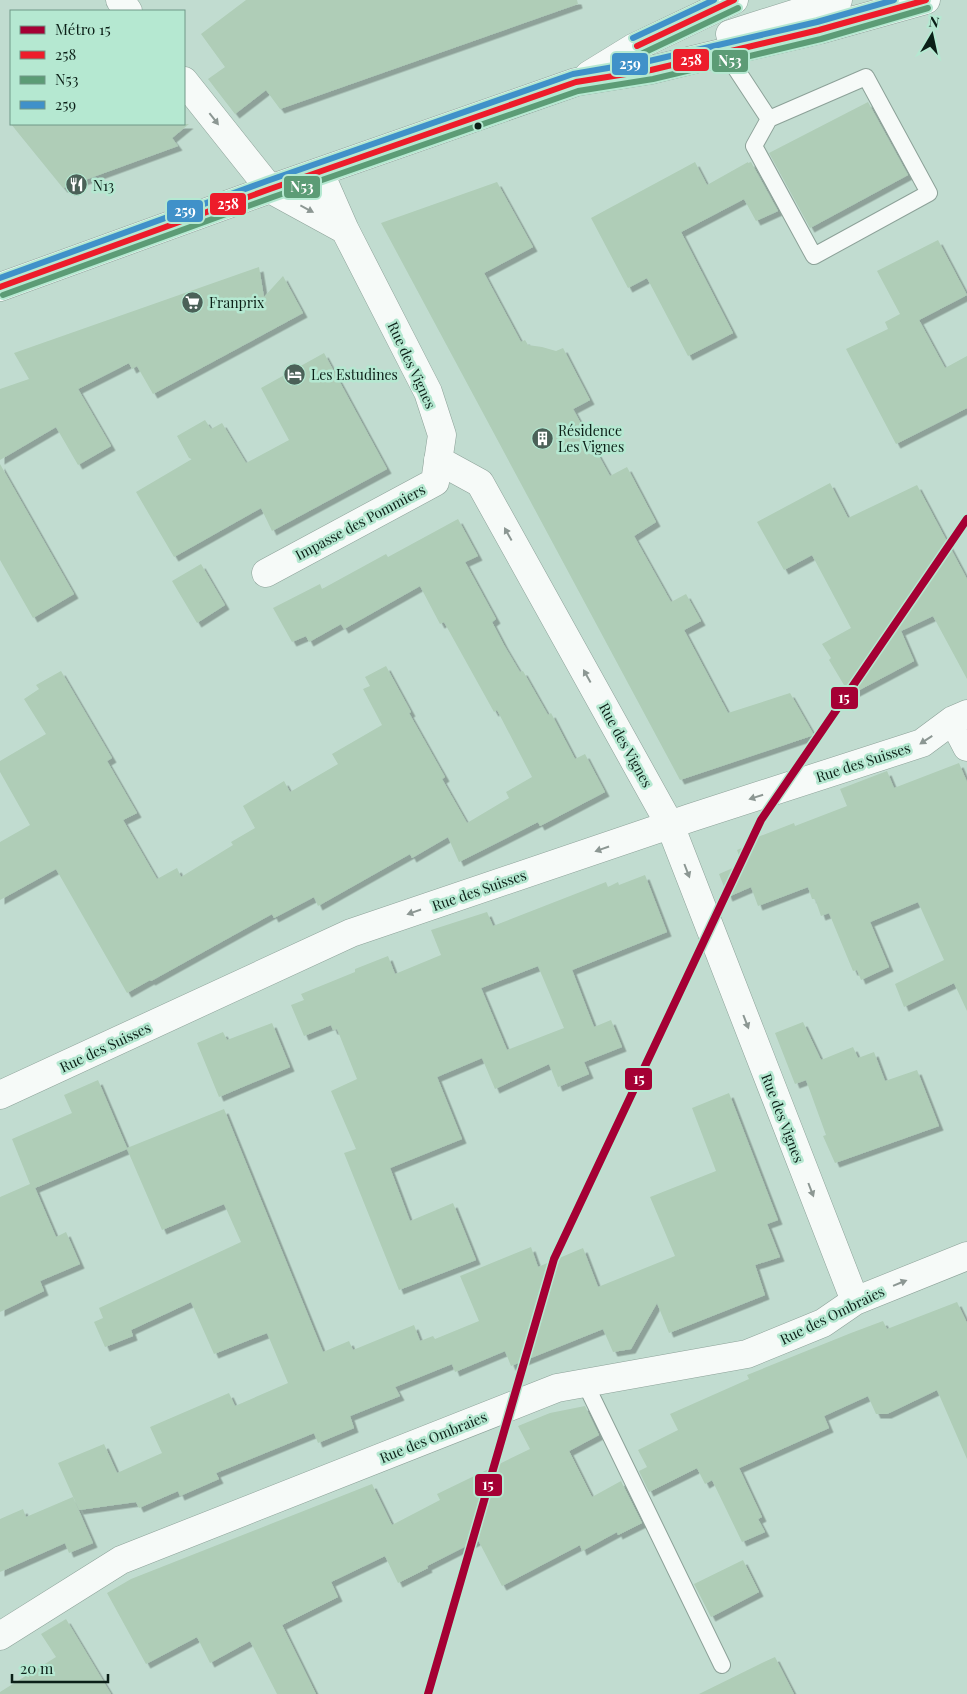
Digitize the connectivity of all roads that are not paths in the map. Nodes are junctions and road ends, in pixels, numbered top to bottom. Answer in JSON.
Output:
{"nodes":[{"id":1,"x":732,"y":0,"type":"edge"},
{"id":2,"x":781,"y":0,"type":"edge"},
{"id":3,"x":838,"y":0,"type":"edge"},
{"id":4,"x":926,"y":0,"type":"edge"},
{"id":5,"x":633,"y":48,"type":"junction"},
{"id":6,"x":725,"y":52,"type":"junction"},
{"id":7,"x":651,"y":70,"type":"junction"},
{"id":8,"x":185,"y":82,"type":"edge"},
{"id":9,"x":576,"y":82,"type":"junction"},
{"id":10,"x":768,"y":119,"type":"junction"},
{"id":11,"x":320,"y":173,"type":"junction"},
{"id":12,"x":270,"y":189,"type":"junction"},
{"id":13,"x":344,"y":230,"type":"junction"},
{"id":14,"x":0,"y":287,"type":"edge"},
{"id":15,"x":438,"y":460,"type":"junction"},
{"id":16,"x":266,"y":573,"type":"dead end"},
{"id":17,"x":960,"y":717,"type":"edge"},
{"id":18,"x":967,"y":747,"type":"edge"},
{"id":19,"x":670,"y":825,"type":"junction"},
{"id":20,"x":0,"y":1095,"type":"edge"},
{"id":21,"x":967,"y":1256,"type":"edge"},
{"id":22,"x":855,"y":1301,"type":"junction"},
{"id":23,"x":586,"y":1383,"type":"junction"},
{"id":24,"x":0,"y":1636,"type":"edge"},
{"id":25,"x":722,"y":1666,"type":"dead end"}],
"edges":[{"from":1,"to":5,"type":"street"},
{"from":2,"to":5,"type":"street"},
{"from":3,"to":7,"type":"street"},
{"from":4,"to":6,"type":"street"},
{"from":5,"to":9,"type":"street"},
{"from":6,"to":7,"type":"street"},
{"from":6,"to":10,"type":"lane"},
{"from":7,"to":9,"type":"street"},
{"from":8,"to":12,"type":"street","one_way":true},
{"from":9,"to":11,"type":"street"},
{"from":10,"to":10,"type":"lane"},
{"from":11,"to":12,"type":"street"},
{"from":11,"to":13,"type":"street","name":"Rue des Vignes"},
{"from":12,"to":13,"type":"street","one_way":true},
{"from":12,"to":14,"type":"street"},
{"from":13,"to":15,"type":"street","name":"Rue des Vignes"},
{"from":15,"to":16,"type":"street","name":"Impasse des Pommiers"},
{"from":19,"to":15,"type":"street","name":"Rue des Vignes","one_way":true},
{"from":17,"to":18,"type":"street"},
{"from":17,"to":19,"type":"street","name":"Rue des Suisses","one_way":true},
{"from":19,"to":20,"type":"street","name":"Rue des Suisses","one_way":true},
{"from":19,"to":22,"type":"street","name":"Rue des Vignes","one_way":true},
{"from":22,"to":21,"type":"street","name":"Rue des Ombraies","one_way":true},
{"from":22,"to":23,"type":"street","name":"Rue des Ombraies"},
{"from":23,"to":24,"type":"street","name":"Rue des Ombraies"},
{"from":23,"to":25,"type":"lane"}]}
